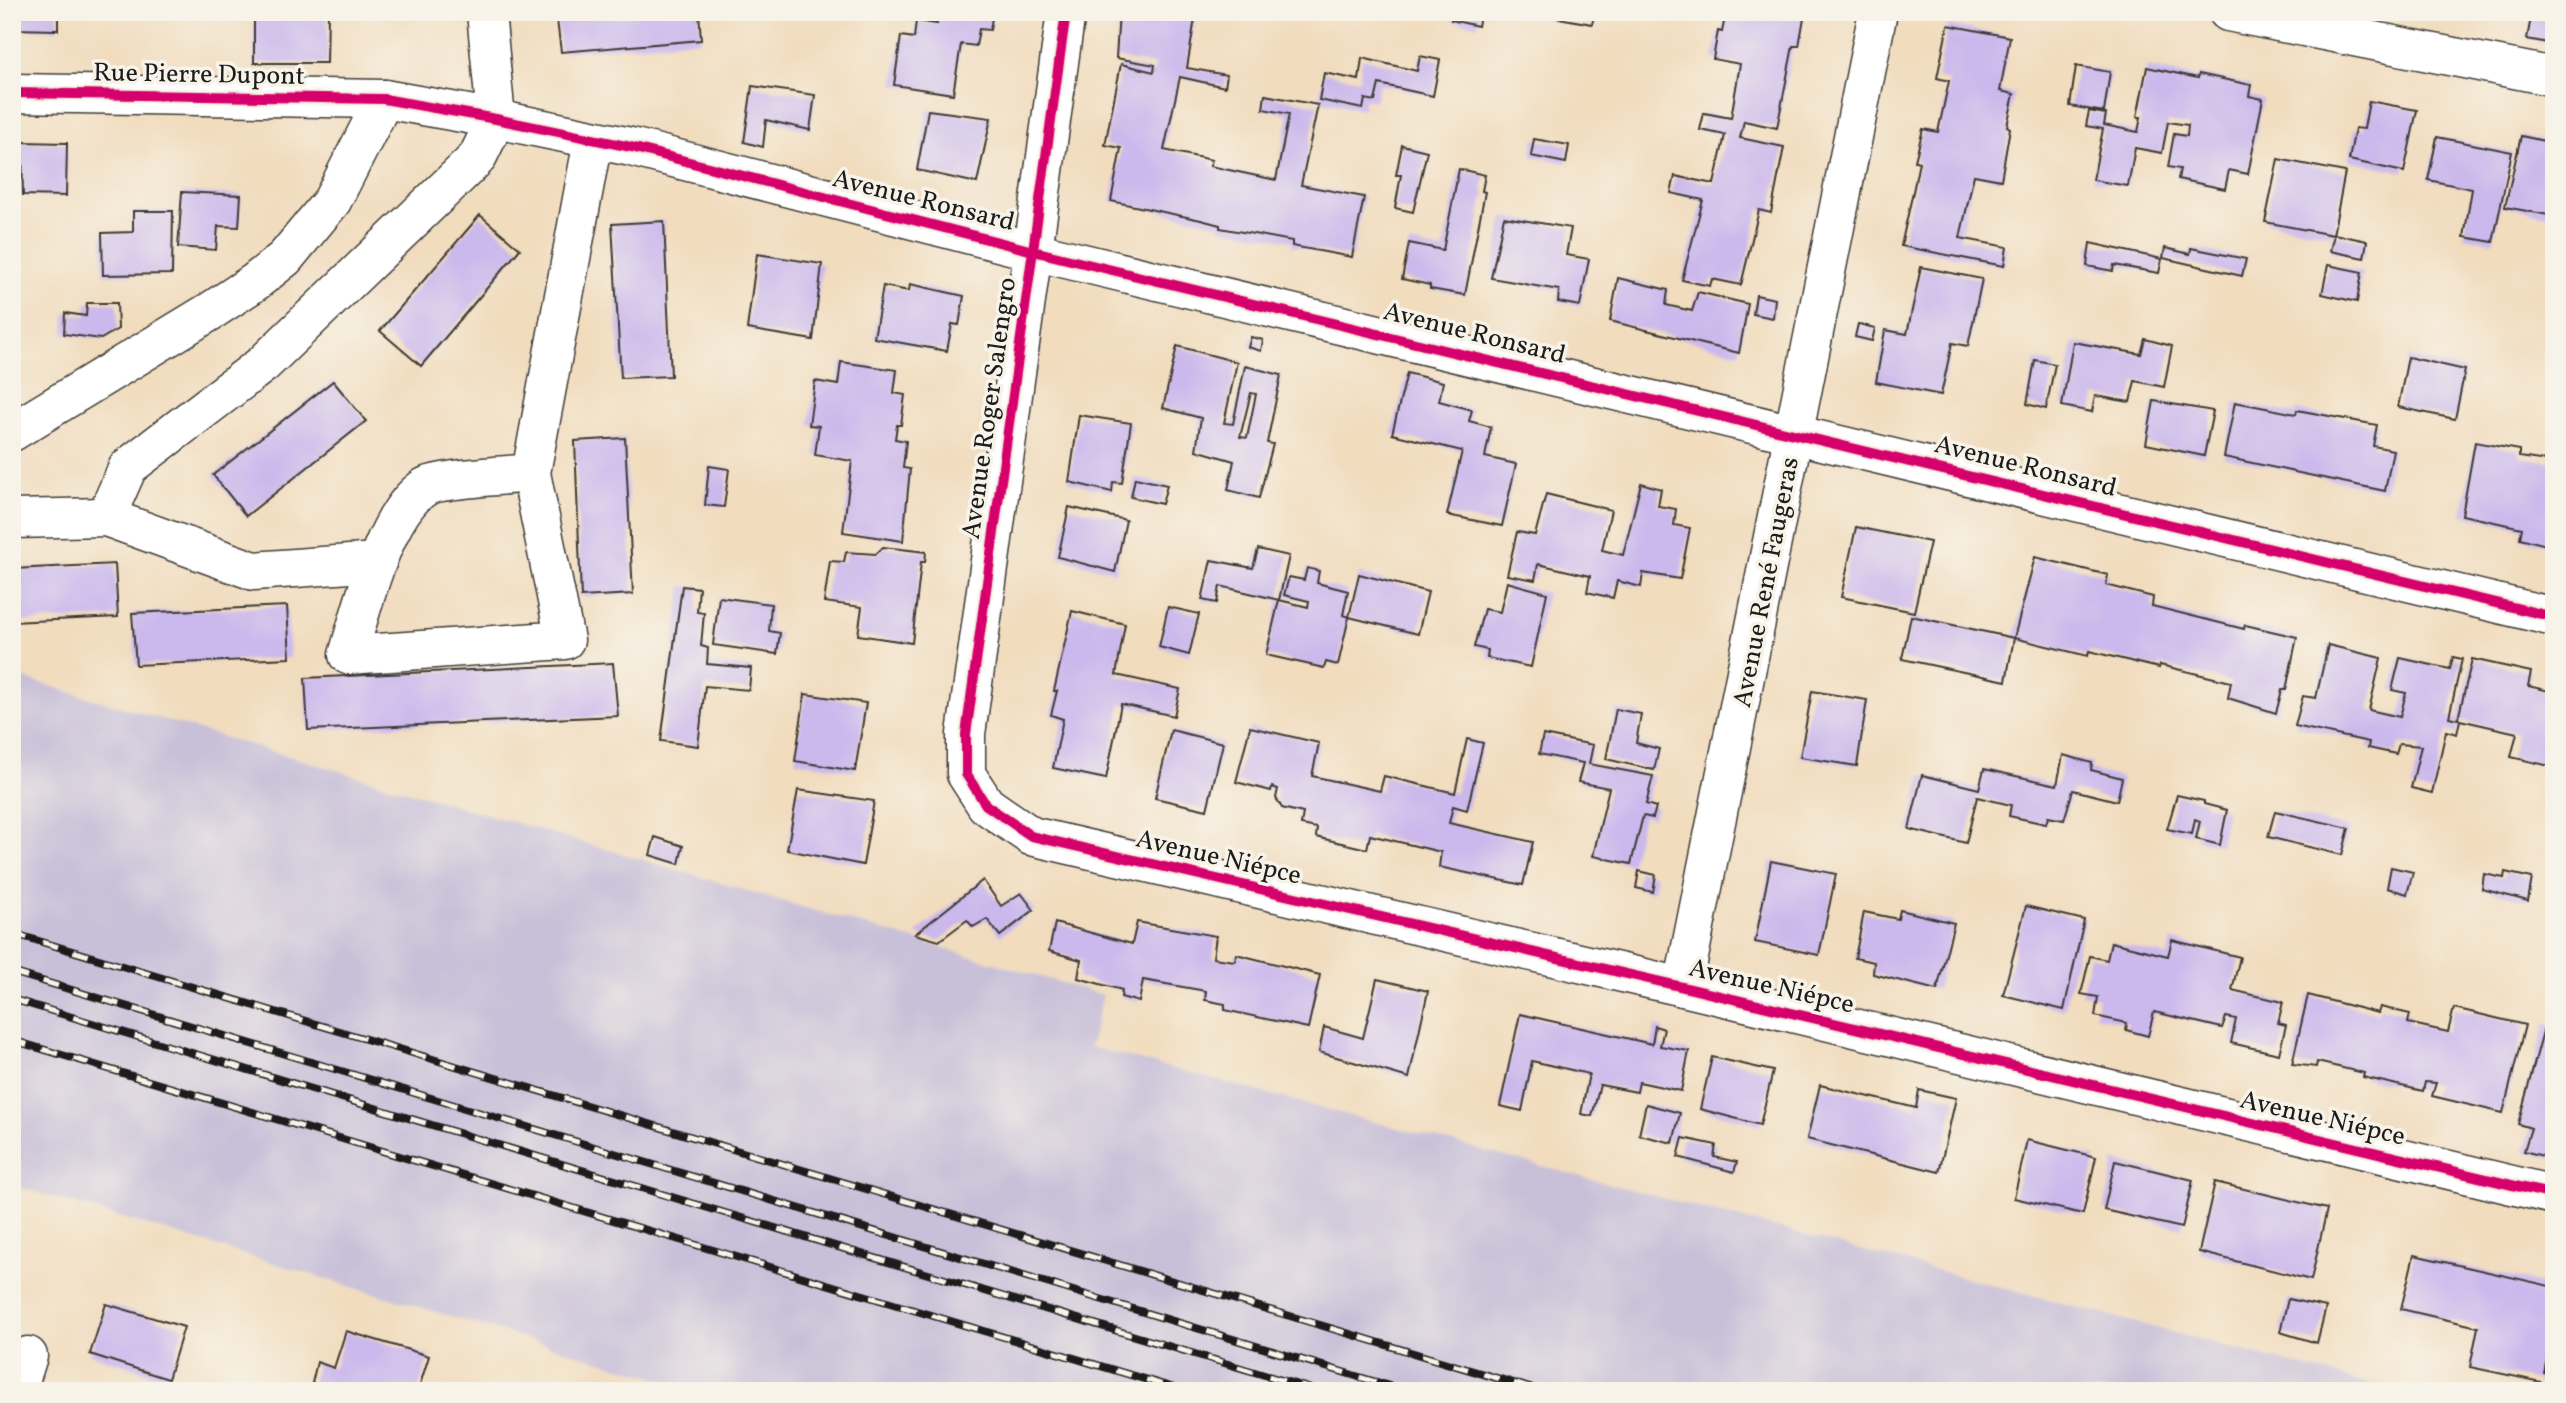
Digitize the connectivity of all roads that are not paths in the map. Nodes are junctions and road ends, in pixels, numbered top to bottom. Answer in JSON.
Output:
{"nodes":[{"id":1,"x":486,"y":12,"type":"edge"},
{"id":2,"x":1066,"y":12,"type":"edge"},
{"id":3,"x":1878,"y":12,"type":"edge"},
{"id":4,"x":2228,"y":12,"type":"edge"},
{"id":5,"x":2554,"y":77,"type":"edge"},
{"id":6,"x":12,"y":93,"type":"edge"},
{"id":7,"x":384,"y":99,"type":"junction"},
{"id":8,"x":496,"y":119,"type":"junction"},
{"id":9,"x":593,"y":140,"type":"junction"},
{"id":10,"x":1033,"y":251,"type":"junction"},
{"id":11,"x":12,"y":432,"type":"edge"},
{"id":12,"x":1796,"y":433,"type":"junction"},
{"id":13,"x":531,"y":473,"type":"junction"},
{"id":14,"x":106,"y":517,"type":"junction"},
{"id":15,"x":12,"y":519,"type":"edge"},
{"id":16,"x":377,"y":562,"type":"junction"},
{"id":17,"x":2554,"y":617,"type":"edge"},
{"id":18,"x":986,"y":805,"type":"joint"},
{"id":19,"x":1683,"y":988,"type":"junction"},
{"id":20,"x":2554,"y":1195,"type":"edge"}],
"edges":[{"from":1,"to":8,"type":"street"},
{"from":2,"to":10,"type":"street","name":"Avenue Roger Salengro"},
{"from":3,"to":12,"type":"street","name":"Avenue René Faugeras"},
{"from":4,"to":5,"type":"street"},
{"from":6,"to":7,"type":"street","name":"Rue Pierre Dupont"},
{"from":7,"to":8,"type":"street","name":"Avenue Ronsard"},
{"from":7,"to":11,"type":"street"},
{"from":8,"to":9,"type":"street","name":"Avenue Ronsard"},
{"from":8,"to":14,"type":"street"},
{"from":9,"to":10,"type":"street","name":"Avenue Ronsard"},
{"from":9,"to":13,"type":"street"},
{"from":10,"to":12,"type":"street","name":"Avenue Ronsard"},
{"from":10,"to":18,"type":"street","name":"Avenue Roger Salengro"},
{"from":12,"to":17,"type":"street","name":"Avenue Ronsard"},
{"from":12,"to":19,"type":"street","name":"Avenue René Faugeras"},
{"from":13,"to":16,"type":"street"},
{"from":13,"to":16,"type":"street"},
{"from":14,"to":15,"type":"street"},
{"from":14,"to":16,"type":"street"},
{"from":18,"to":19,"type":"street","name":"Avenue Niépce"},
{"from":19,"to":20,"type":"street","name":"Avenue Niépce"}]}
